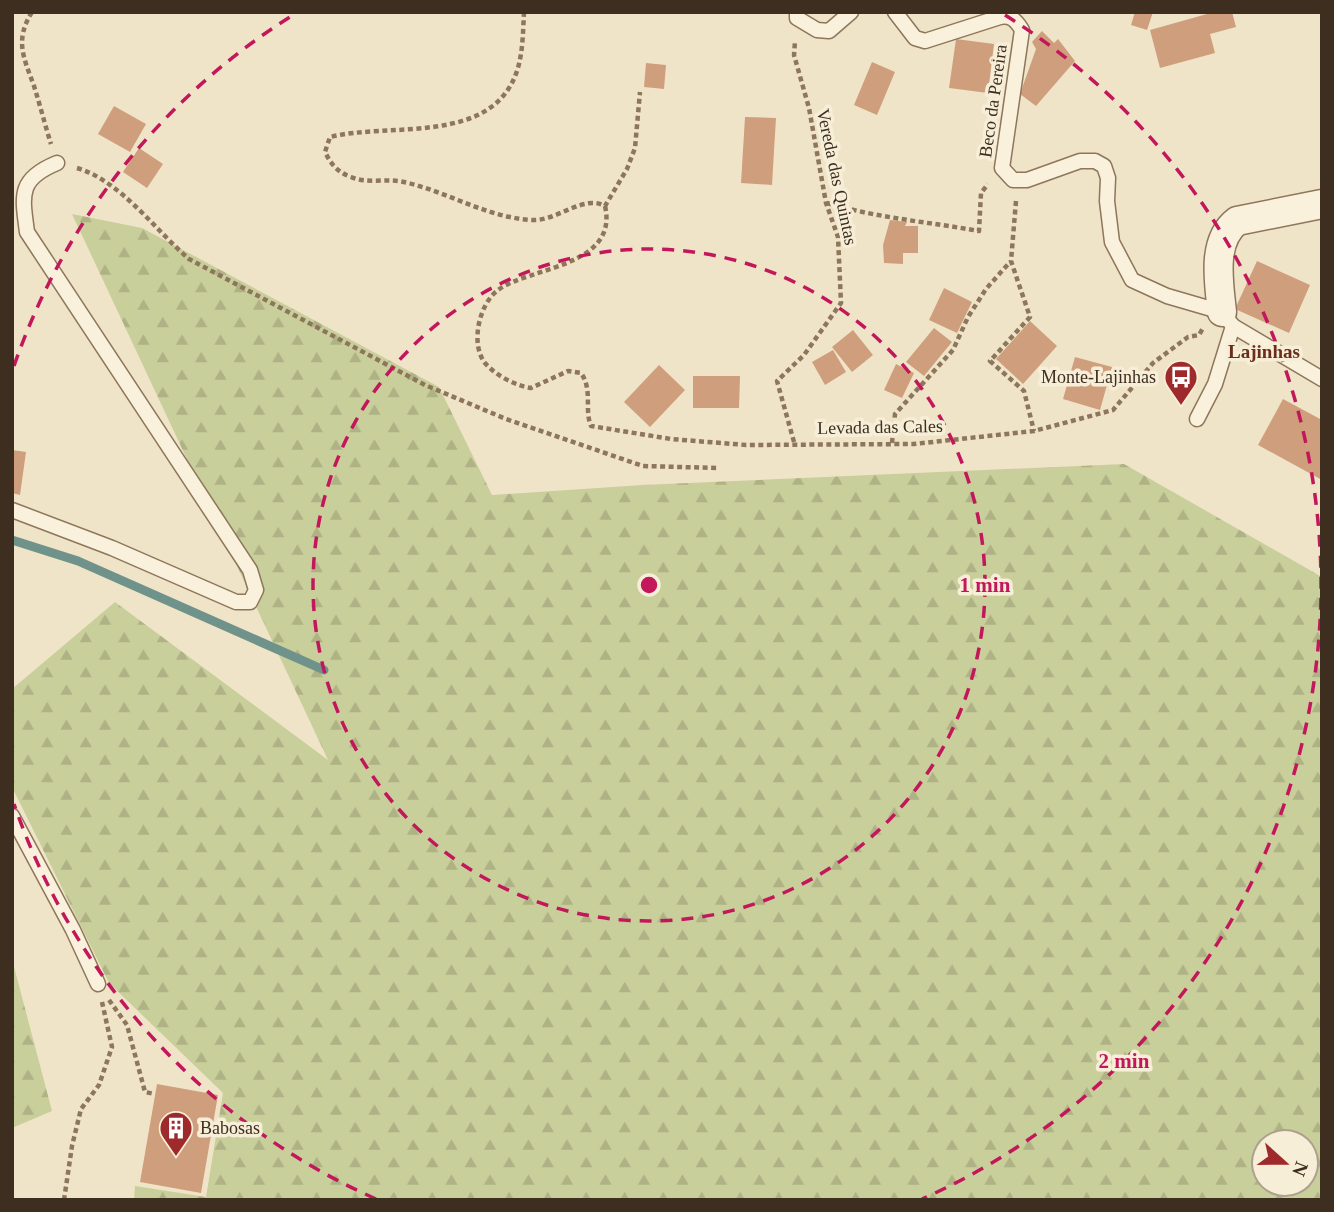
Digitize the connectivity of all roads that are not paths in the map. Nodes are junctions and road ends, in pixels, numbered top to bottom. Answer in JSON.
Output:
{"nodes":[{"id":1,"x":851,"y":12,"type":"edge"},
{"id":2,"x":894,"y":12,"type":"edge"},
{"id":3,"x":797,"y":15,"type":"edge"},
{"id":4,"x":57,"y":163,"type":"road end"},
{"id":5,"x":1322,"y":204,"type":"edge"},
{"id":6,"x":1228,"y":319,"type":"junction"},
{"id":7,"x":1322,"y":379,"type":"edge"},
{"id":8,"x":1197,"y":419,"type":"dead end"},
{"id":9,"x":12,"y":510,"type":"edge"},
{"id":10,"x":12,"y":816,"type":"edge"},
{"id":11,"x":98,"y":984,"type":"road end"}],
"edges":[{"from":1,"to":3,"type":"lane"},
{"from":2,"to":6,"type":"lane","name":"Beco da Pereira"},
{"from":4,"to":9,"type":"lane"},
{"from":5,"to":6,"type":"street"},
{"from":6,"to":7,"type":"lane"},
{"from":6,"to":8,"type":"lane"},
{"from":10,"to":11,"type":"lane"}]}
